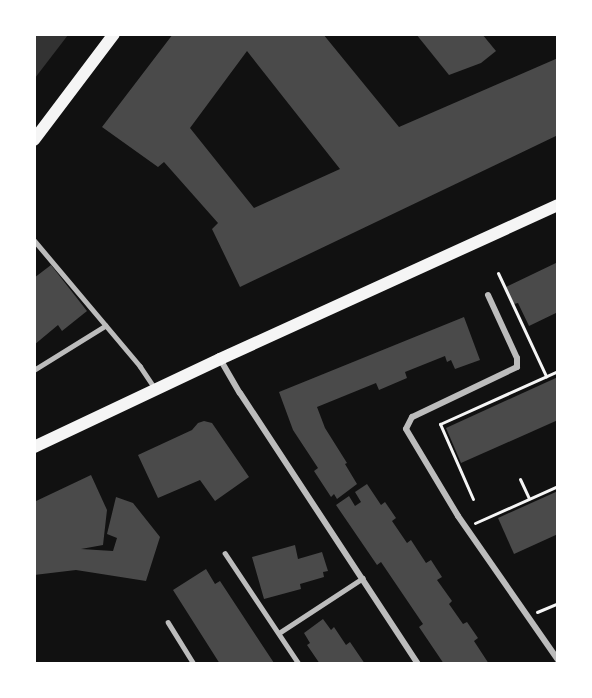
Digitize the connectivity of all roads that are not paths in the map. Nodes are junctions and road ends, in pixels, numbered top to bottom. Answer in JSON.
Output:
{"nodes":[{"id":1,"x":114,"y":34,"type":"edge"},
{"id":2,"x":34,"y":140,"type":"edge"},
{"id":3,"x":558,"y":204,"type":"edge"},
{"id":4,"x":35,"y":243,"type":"edge"},
{"id":5,"x":488,"y":295,"type":"dead end"},
{"id":6,"x":105,"y":326,"type":"junction"},
{"id":7,"x":220,"y":359,"type":"junction"},
{"id":8,"x":34,"y":370,"type":"edge"},
{"id":9,"x":156,"y":389,"type":"junction"},
{"id":10,"x":34,"y":447,"type":"edge"},
{"id":11,"x":225,"y":553,"type":"dead end"},
{"id":12,"x":363,"y":578,"type":"junction"},
{"id":13,"x":168,"y":622,"type":"dead end"},
{"id":14,"x":279,"y":633,"type":"junction"},
{"id":15,"x":558,"y":660,"type":"edge"},
{"id":16,"x":194,"y":663,"type":"edge"},
{"id":17,"x":299,"y":663,"type":"edge"},
{"id":18,"x":418,"y":663,"type":"edge"}],
"edges":[{"from":1,"to":2,"type":"main road"},
{"from":3,"to":7,"type":"main road"},
{"from":4,"to":6,"type":"lane"},
{"from":5,"to":15,"type":"street"},
{"from":6,"to":8,"type":"lane"},
{"from":6,"to":9,"type":"lane"},
{"from":7,"to":9,"type":"main road"},
{"from":7,"to":12,"type":"street"},
{"from":9,"to":10,"type":"main road"},
{"from":11,"to":14,"type":"lane"},
{"from":12,"to":14,"type":"lane"},
{"from":12,"to":18,"type":"street"},
{"from":13,"to":16,"type":"lane"},
{"from":14,"to":17,"type":"lane"}]}
